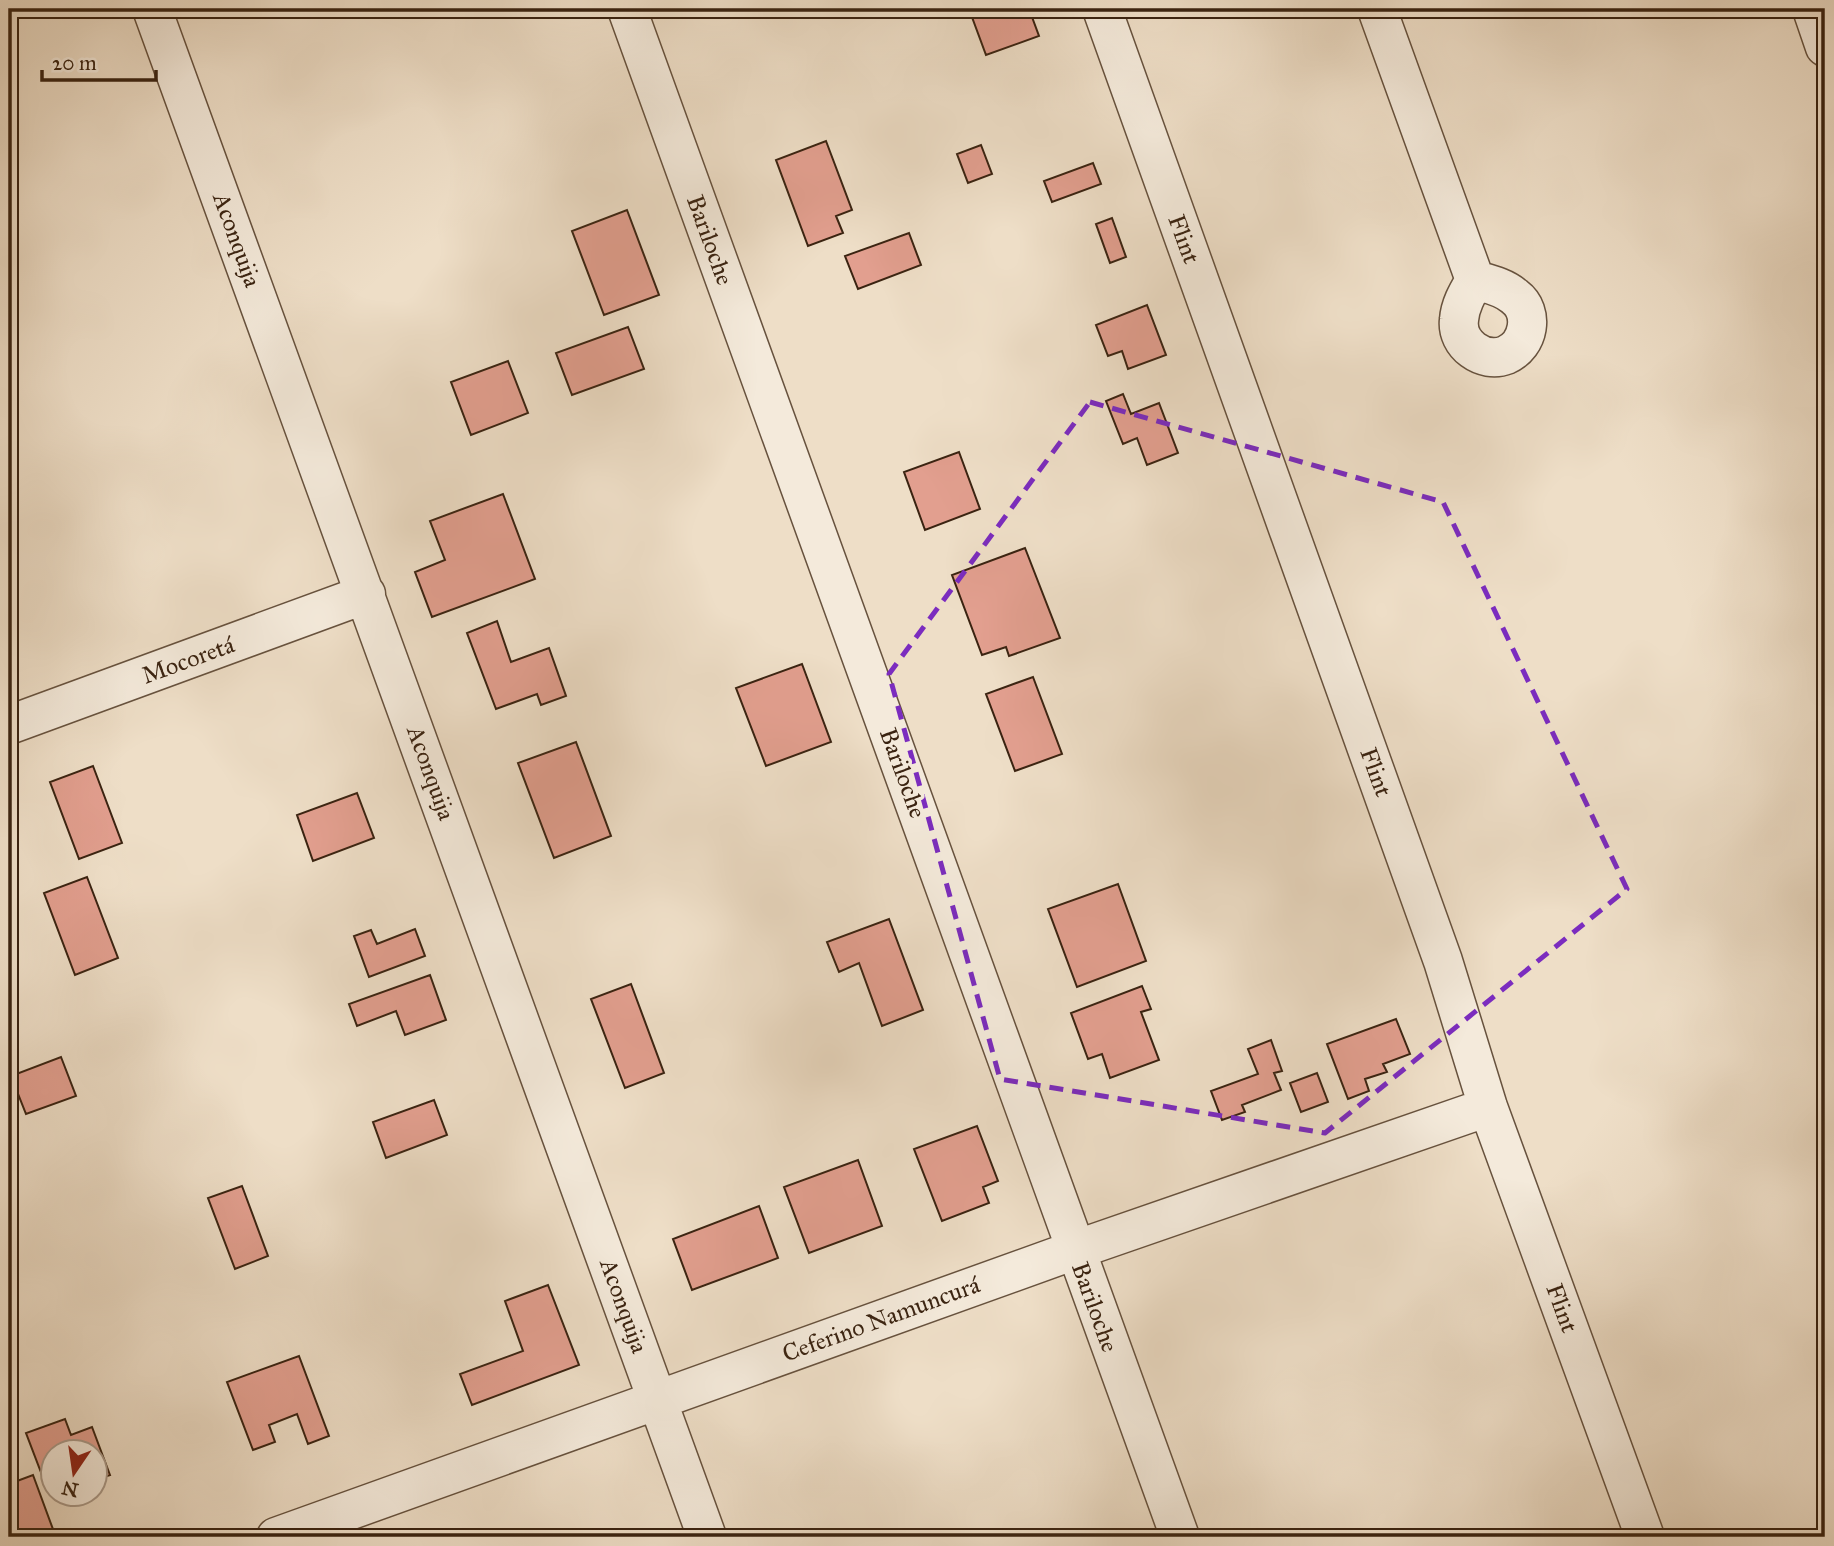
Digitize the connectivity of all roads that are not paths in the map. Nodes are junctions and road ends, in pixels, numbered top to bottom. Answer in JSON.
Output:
{"nodes":[{"id":1,"x":152,"y":9,"type":"edge"},
{"id":2,"x":627,"y":9,"type":"edge"},
{"id":3,"x":1102,"y":9,"type":"edge"},
{"id":4,"x":1377,"y":9,"type":"edge"},
{"id":5,"x":1812,"y":9,"type":"edge"},
{"id":6,"x":1825,"y":47,"type":"edge"},
{"id":7,"x":1475,"y":280,"type":"dead end"},
{"id":8,"x":366,"y":594,"type":"junction"},
{"id":9,"x":9,"y":725,"type":"edge"},
{"id":10,"x":1488,"y":1107,"type":"junction"},
{"id":11,"x":1075,"y":1250,"type":"junction"},
{"id":12,"x":657,"y":1398,"type":"junction"},
{"id":13,"x":276,"y":1537,"type":"edge"},
{"id":14,"x":707,"y":1537,"type":"edge"},
{"id":15,"x":1180,"y":1537,"type":"edge"},
{"id":16,"x":1645,"y":1537,"type":"edge"}],
"edges":[{"from":1,"to":8,"type":"street","name":"Aconquija"},
{"from":2,"to":11,"type":"street","name":"Bariloche"},
{"from":3,"to":10,"type":"street","name":"Flint"},
{"from":4,"to":7,"type":"street"},
{"from":5,"to":6,"type":"street"},
{"from":8,"to":9,"type":"street","name":"Mocoretá"},
{"from":8,"to":12,"type":"street","name":"Aconquija"},
{"from":10,"to":11,"type":"street","name":"Ceferino Namuncurá"},
{"from":10,"to":16,"type":"street","name":"Flint"},
{"from":11,"to":12,"type":"street","name":"Ceferino Namuncurá"},
{"from":11,"to":15,"type":"street","name":"Bariloche"},
{"from":12,"to":13,"type":"street","name":"Ceferino Namuncurá"},
{"from":12,"to":14,"type":"street","name":"Aconquija"}]}
